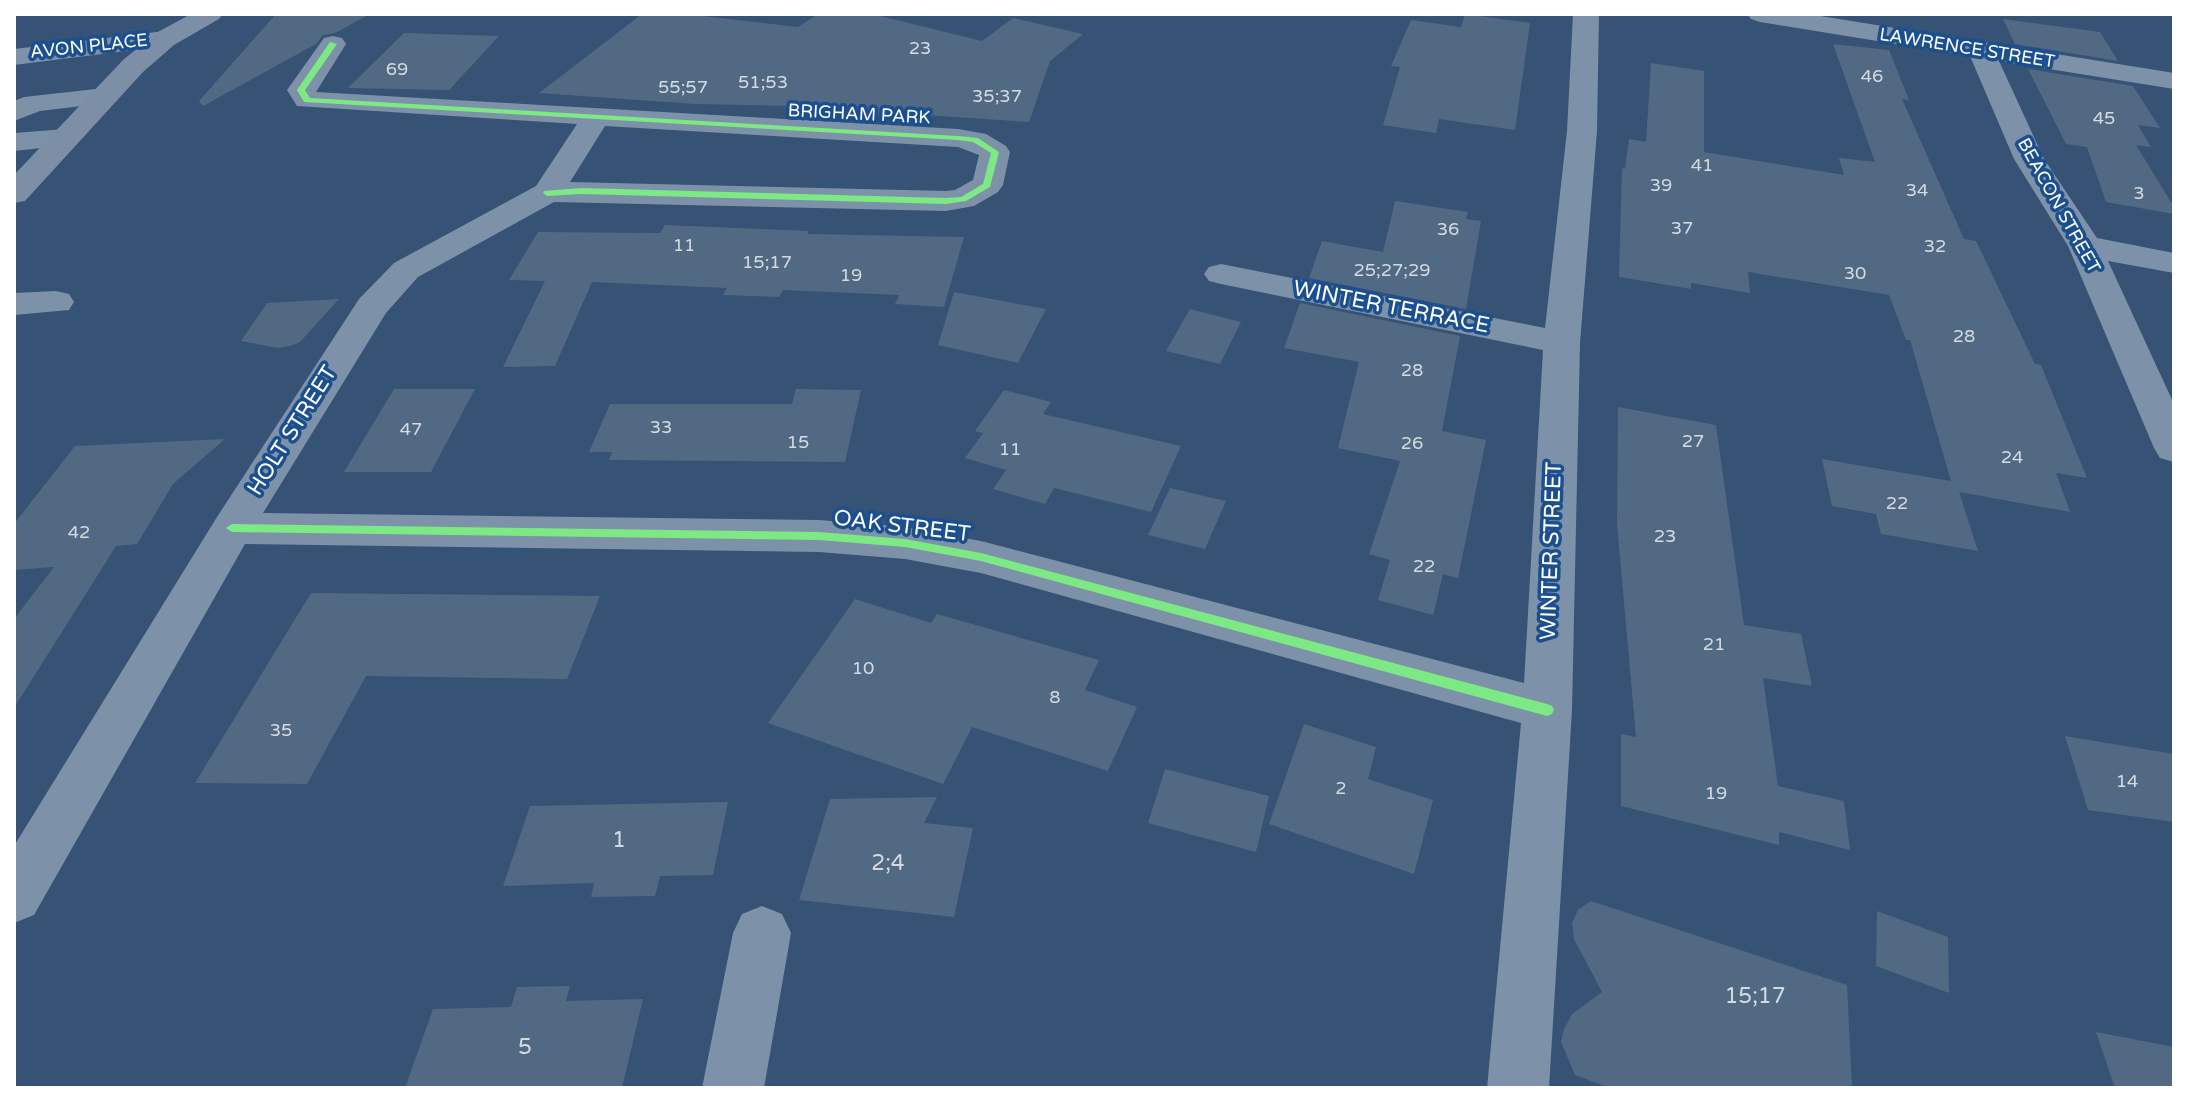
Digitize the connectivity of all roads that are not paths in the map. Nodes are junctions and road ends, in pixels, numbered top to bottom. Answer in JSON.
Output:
{"nodes":[{"id":1,"x":210,"y":14,"type":"edge"},
{"id":2,"x":1586,"y":14,"type":"edge"},
{"id":3,"x":1760,"y":14,"type":"edge"},
{"id":4,"x":165,"y":39,"type":"junction"},
{"id":5,"x":333,"y":44,"type":"dead end"},
{"id":6,"x":1982,"y":52,"type":"junction"},
{"id":7,"x":14,"y":57,"type":"edge"},
{"id":8,"x":2174,"y":81,"type":"edge"},
{"id":9,"x":105,"y":96,"type":"junction"},
{"id":10,"x":14,"y":112,"type":"edge"},
{"id":11,"x":596,"y":118,"type":"junction"},
{"id":12,"x":66,"y":138,"type":"junction"},
{"id":13,"x":14,"y":142,"type":"edge"},
{"id":14,"x":26,"y":168,"type":"edge"},
{"id":15,"x":547,"y":193,"type":"junction"},
{"id":16,"x":14,"y":194,"type":"edge"},
{"id":17,"x":2085,"y":246,"type":"junction"},
{"id":18,"x":2174,"y":263,"type":"edge"},
{"id":19,"x":1221,"y":274,"type":"dead end"},
{"id":20,"x":56,"y":302,"type":"dead end"},
{"id":21,"x":14,"y":304,"type":"edge"},
{"id":22,"x":1562,"y":343,"type":"junction"},
{"id":23,"x":2174,"y":448,"type":"edge"},
{"id":24,"x":232,"y":528,"type":"junction"},
{"id":25,"x":1547,"y":710,"type":"junction"},
{"id":26,"x":14,"y":897,"type":"edge"},
{"id":27,"x":762,"y":933,"type":"dead end"},
{"id":28,"x":733,"y":1088,"type":"edge"},
{"id":29,"x":1518,"y":1088,"type":"edge"}],
"edges":[{"from":1,"to":4,"type":"main road"},
{"from":2,"to":22,"type":"street","name":"WINTER STREET"},
{"from":3,"to":6,"type":"street","name":"LAWRENCE STREET"},
{"from":4,"to":7,"type":"street","name":"AVON PLACE"},
{"from":4,"to":9,"type":"main road"},
{"from":5,"to":11,"type":"street","name":"BRIGHAM PARK"},
{"from":6,"to":8,"type":"street","name":"LAWRENCE STREET"},
{"from":6,"to":17,"type":"street","name":"BEACON STREET"},
{"from":9,"to":10,"type":"street"},
{"from":9,"to":12,"type":"main road"},
{"from":11,"to":15,"type":"street","name":"HOLT STREET"},
{"from":11,"to":15,"type":"street","name":"BRIGHAM PARK"},
{"from":12,"to":13,"type":"street"},
{"from":12,"to":14,"type":"main road"},
{"from":14,"to":16,"type":"main road"},
{"from":15,"to":24,"type":"street","name":"HOLT STREET"},
{"from":17,"to":18,"type":"street"},
{"from":17,"to":23,"type":"street","name":"BEACON STREET"},
{"from":19,"to":22,"type":"street","name":"WINTER TERRACE"},
{"from":20,"to":21,"type":"street"},
{"from":22,"to":25,"type":"street","name":"WINTER STREET"},
{"from":24,"to":25,"type":"street","name":"OAK STREET"},
{"from":24,"to":26,"type":"street","name":"HOLT STREET"},
{"from":25,"to":29,"type":"street","name":"WINTER STREET"},
{"from":27,"to":28,"type":"street"}]}
